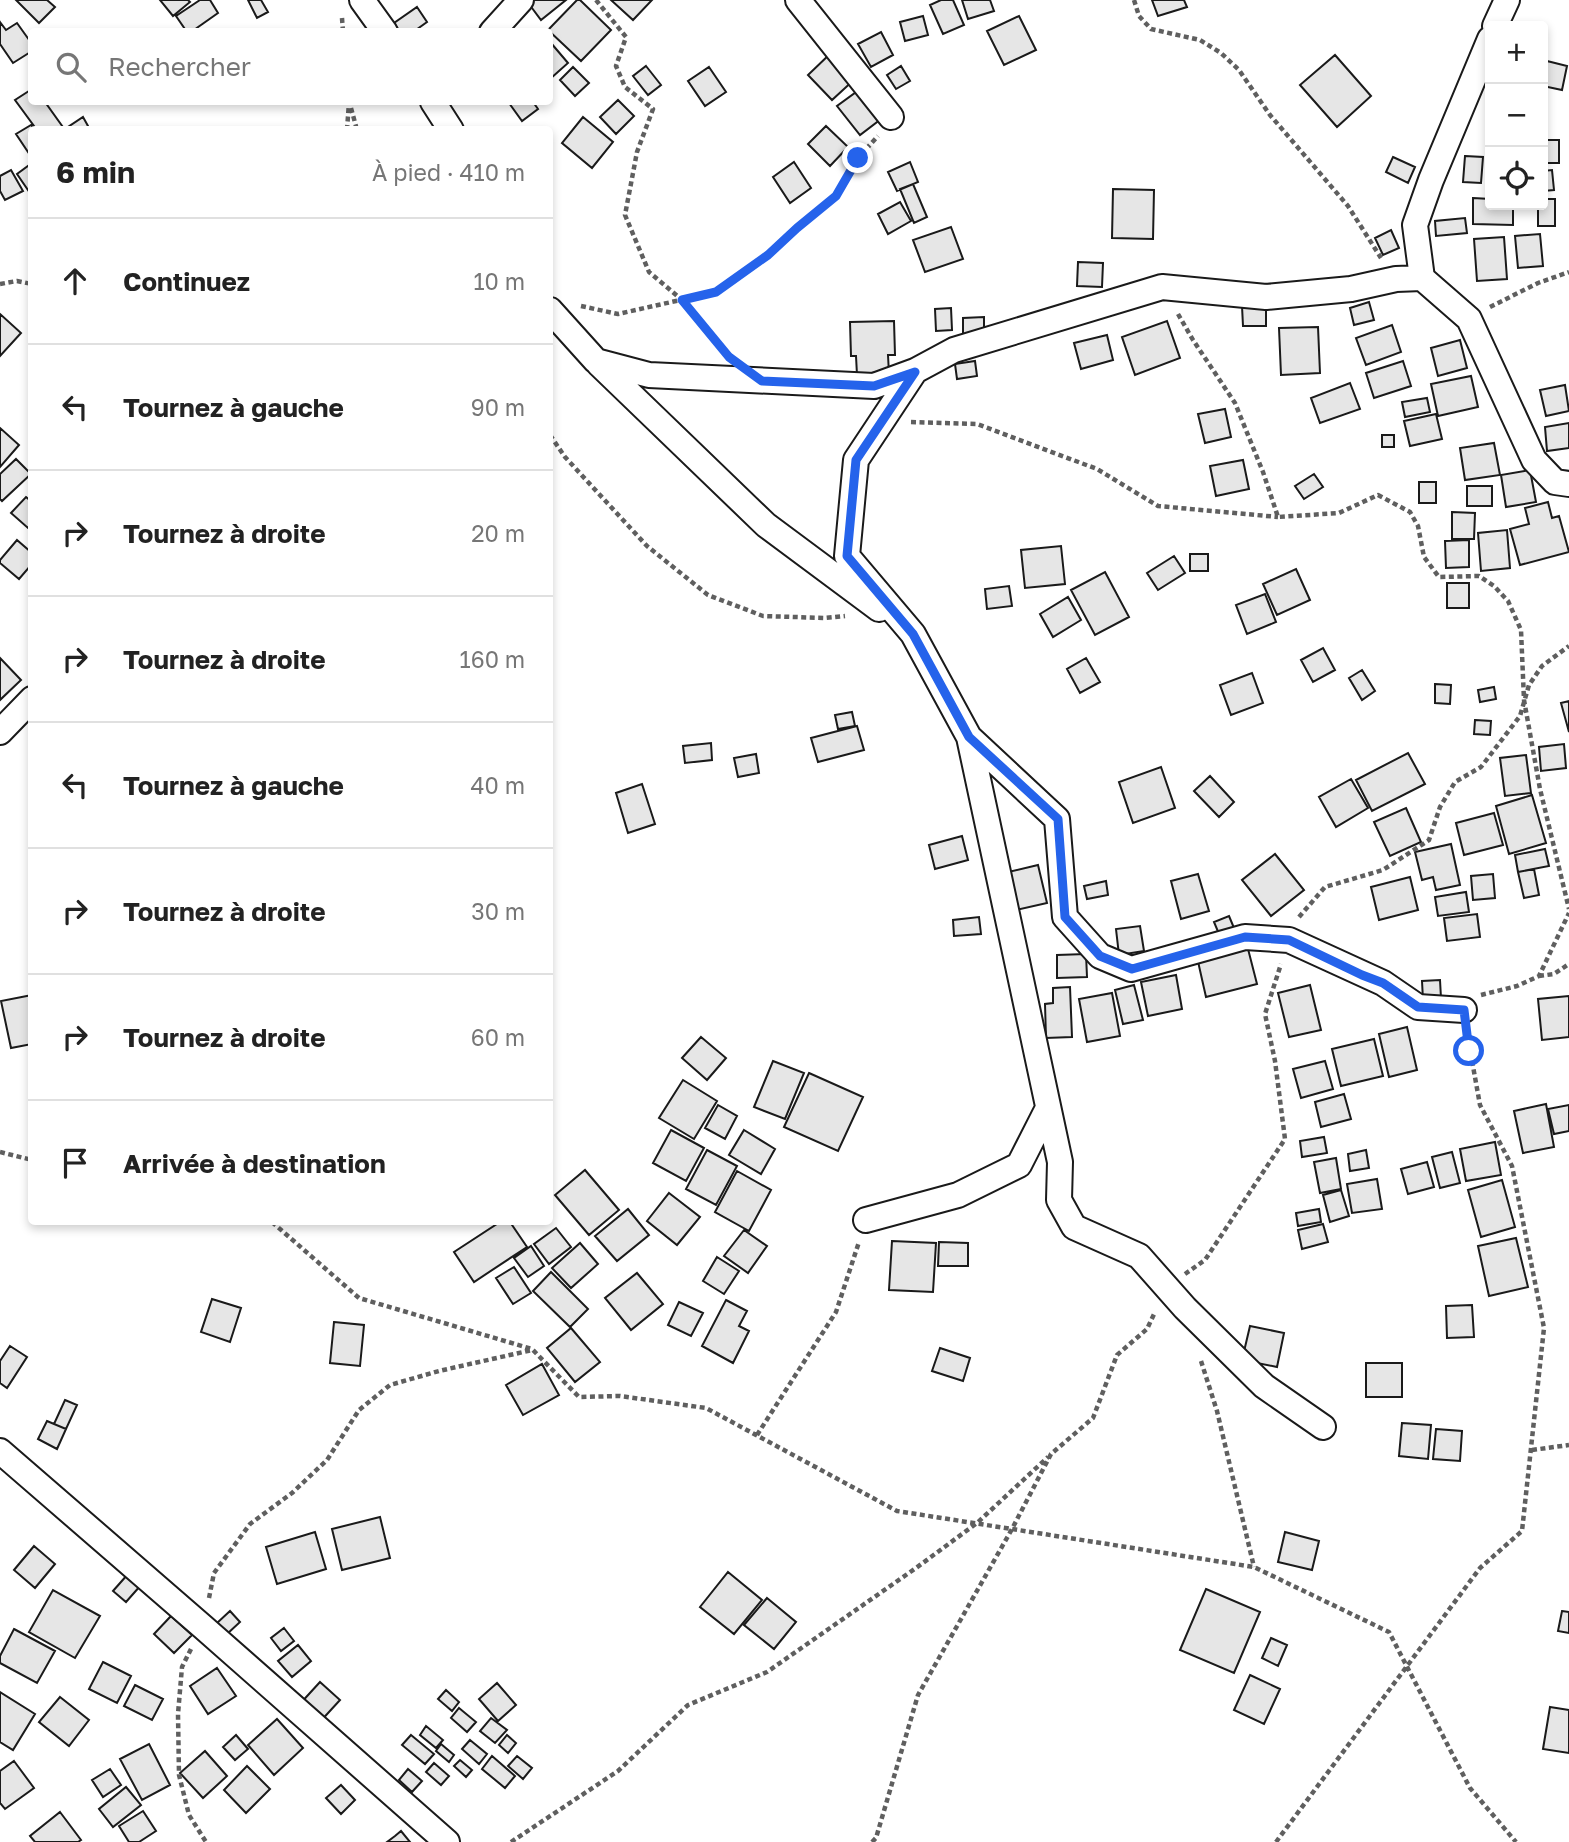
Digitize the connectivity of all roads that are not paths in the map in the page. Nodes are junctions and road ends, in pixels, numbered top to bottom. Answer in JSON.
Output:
{"nodes":[{"id":1,"x":362,"y":0,"type":"edge"},
{"id":2,"x":521,"y":0,"type":"edge"},
{"id":3,"x":798,"y":0,"type":"edge"},
{"id":4,"x":1507,"y":0,"type":"edge"},
{"id":5,"x":1497,"y":21,"type":"edge"},
{"id":6,"x":383,"y":28,"type":"edge"},
{"id":7,"x":496,"y":28,"type":"edge"},
{"id":8,"x":1485,"y":50,"type":"edge"},
{"id":9,"x":435,"y":105,"type":"edge"},
{"id":10,"x":891,"y":117,"type":"road end"},
{"id":11,"x":448,"y":126,"type":"edge"},
{"id":12,"x":1422,"y":278,"type":"junction"},
{"id":13,"x":561,"y":307,"type":"edge"},
{"id":14,"x":596,"y":361,"type":"junction"},
{"id":15,"x":915,"y":372,"type":"junction"},
{"id":16,"x":1569,"y":484,"type":"edge"},
{"id":17,"x":913,"y":634,"type":"junction"},
{"id":18,"x":28,"y":703,"type":"edge"},
{"id":19,"x":0,"y":732,"type":"edge"},
{"id":20,"x":969,"y":737,"type":"junction"},
{"id":21,"x":1464,"y":1010,"type":"road end"},
{"id":22,"x":1048,"y":1108,"type":"junction"},
{"id":23,"x":866,"y":1220,"type":"road end"},
{"id":24,"x":1323,"y":1427,"type":"dead end"},
{"id":25,"x":0,"y":1451,"type":"edge"},
{"id":26,"x":447,"y":1842,"type":"edge"}],
"edges":[{"from":1,"to":6,"type":"street"},
{"from":2,"to":7,"type":"street"},
{"from":3,"to":10,"type":"street"},
{"from":4,"to":5,"type":"street"},
{"from":8,"to":12,"type":"street"},
{"from":9,"to":11,"type":"street"},
{"from":12,"to":15,"type":"street"},
{"from":12,"to":16,"type":"street"},
{"from":13,"to":14,"type":"street"},
{"from":14,"to":15,"type":"street"},
{"from":14,"to":17,"type":"street"},
{"from":15,"to":17,"type":"street"},
{"from":17,"to":20,"type":"street"},
{"from":18,"to":19,"type":"street"},
{"from":20,"to":21,"type":"street"},
{"from":20,"to":22,"type":"street"},
{"from":22,"to":23,"type":"street"},
{"from":22,"to":24,"type":"street"},
{"from":25,"to":26,"type":"street"}]}
